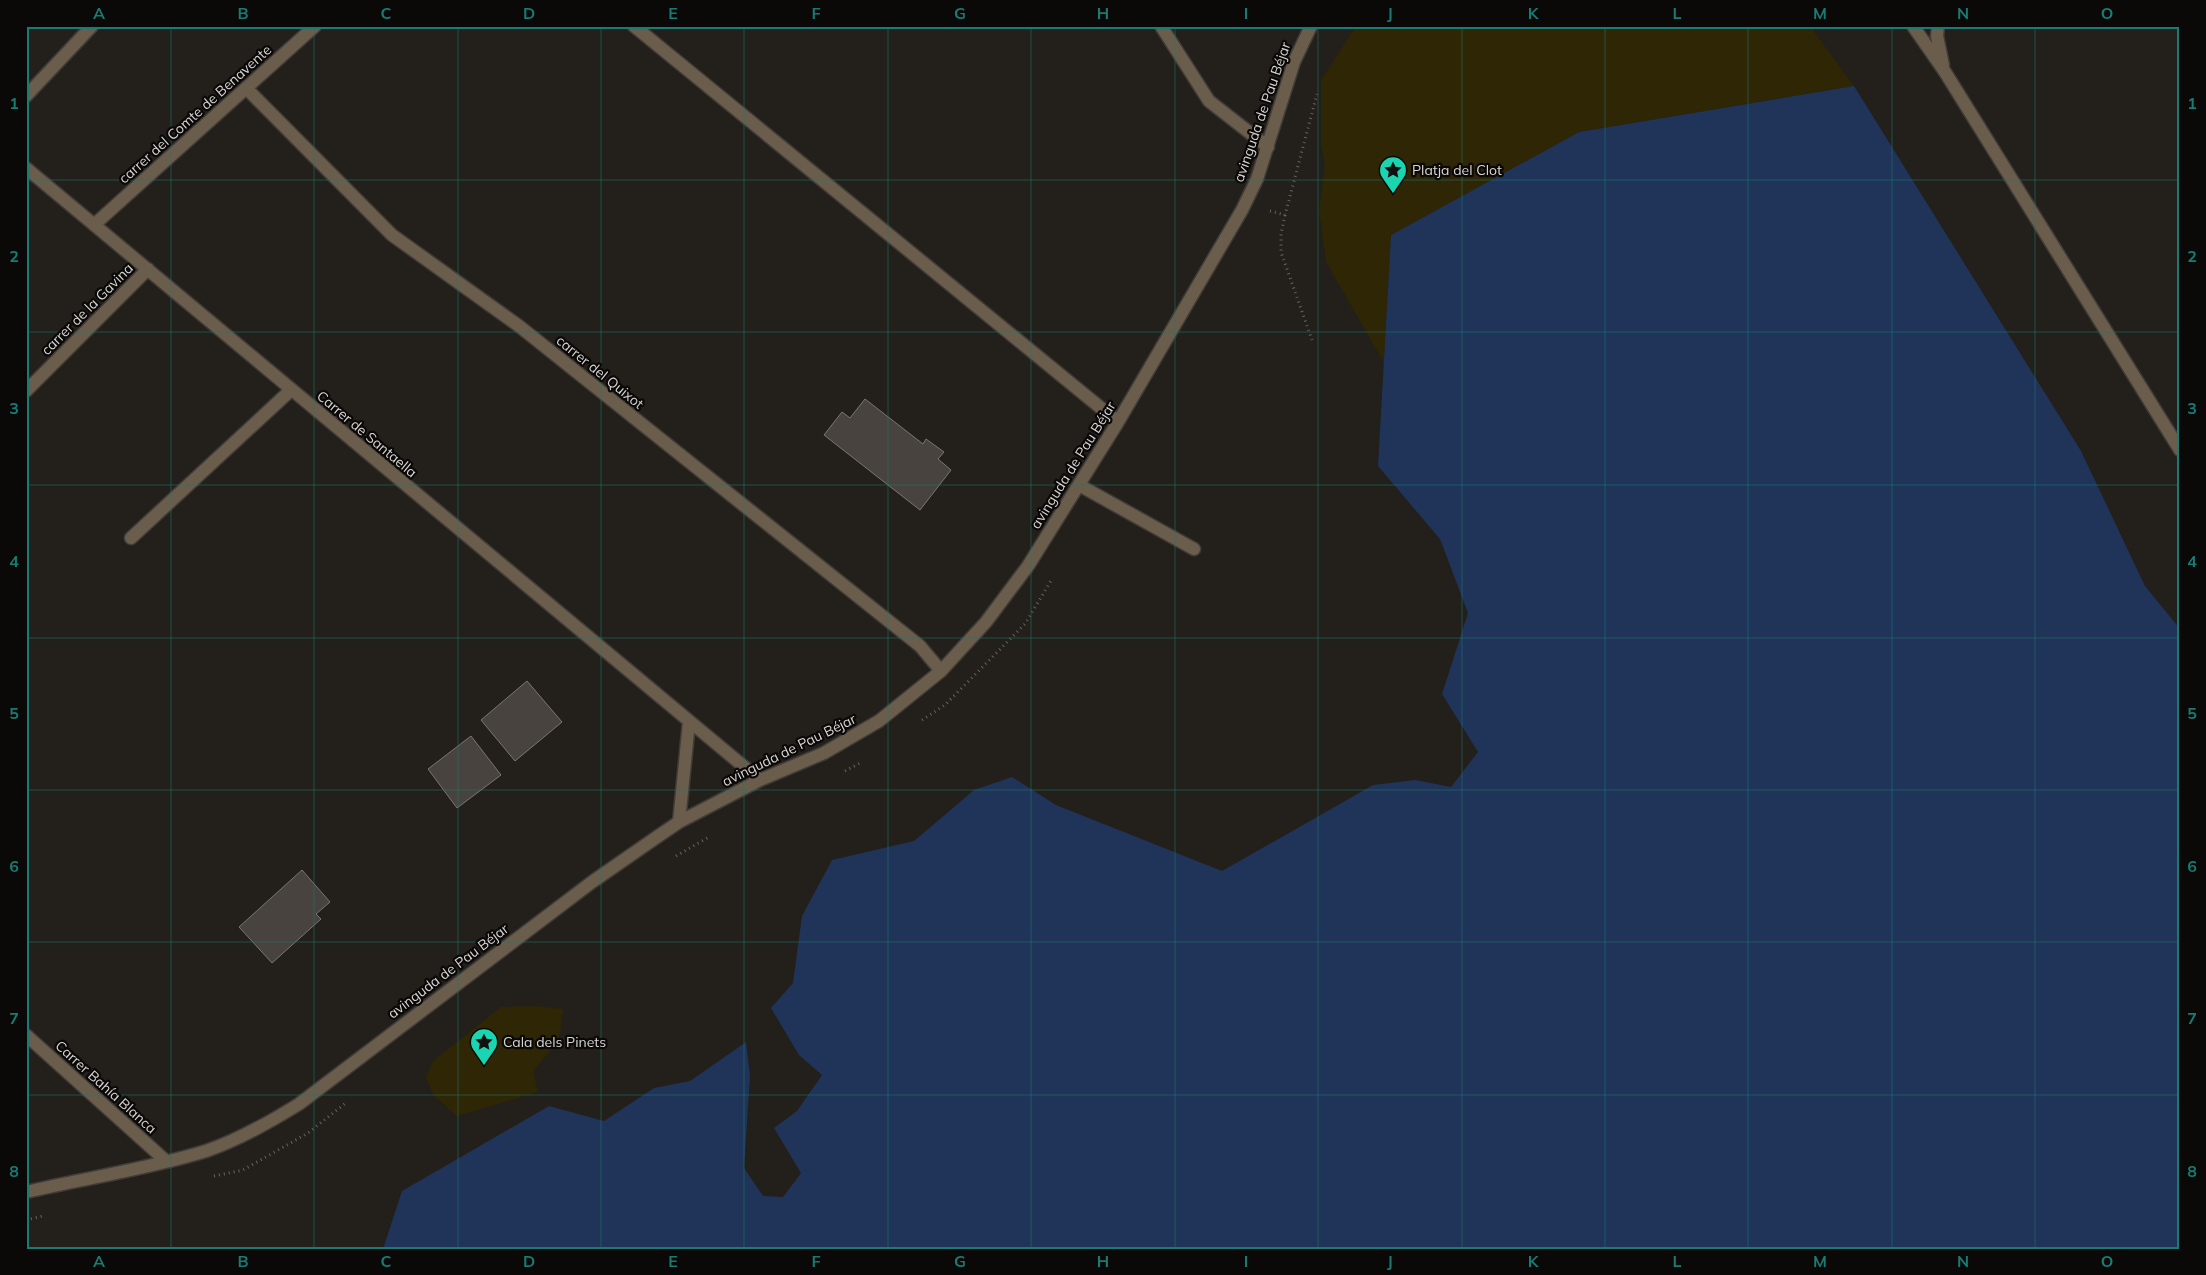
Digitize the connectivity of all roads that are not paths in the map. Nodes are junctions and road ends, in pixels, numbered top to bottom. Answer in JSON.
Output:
{"nodes":[{"id":1,"x":92,"y":26,"type":"edge"},
{"id":2,"x":315,"y":26,"type":"edge"},
{"id":3,"x":634,"y":26,"type":"edge"},
{"id":4,"x":1161,"y":26,"type":"edge"},
{"id":5,"x":1311,"y":26,"type":"edge"},
{"id":6,"x":1914,"y":26,"type":"edge"},
{"id":7,"x":1938,"y":26,"type":"edge"},
{"id":8,"x":1945,"y":72,"type":"junction"},
{"id":9,"x":246,"y":88,"type":"junction"},
{"id":10,"x":26,"y":96,"type":"edge"},
{"id":11,"x":1268,"y":146,"type":"junction"},
{"id":12,"x":26,"y":168,"type":"edge"},
{"id":13,"x":95,"y":224,"type":"junction"},
{"id":14,"x":148,"y":269,"type":"junction"},
{"id":15,"x":291,"y":390,"type":"junction"},
{"id":16,"x":26,"y":391,"type":"edge"},
{"id":17,"x":1118,"y":422,"type":"junction"},
{"id":18,"x":2180,"y":450,"type":"edge"},
{"id":19,"x":1079,"y":485,"type":"junction"},
{"id":20,"x":130,"y":538,"type":"dead end"},
{"id":21,"x":1194,"y":549,"type":"dead end"},
{"id":22,"x":941,"y":671,"type":"junction"},
{"id":23,"x":689,"y":722,"type":"junction"},
{"id":24,"x":760,"y":780,"type":"junction"},
{"id":25,"x":679,"y":822,"type":"junction"},
{"id":26,"x":26,"y":1035,"type":"edge"},
{"id":27,"x":166,"y":1161,"type":"junction"},
{"id":28,"x":26,"y":1192,"type":"edge"}],
"edges":[{"from":1,"to":10,"type":"street"},
{"from":2,"to":9,"type":"street","name":"carrer del Comte de Benavente"},
{"from":3,"to":17,"type":"street"},
{"from":4,"to":11,"type":"street"},
{"from":5,"to":11,"type":"street","name":"avinguda de Pau Béjar"},
{"from":6,"to":8,"type":"street"},
{"from":7,"to":8,"type":"street"},
{"from":8,"to":18,"type":"street"},
{"from":9,"to":13,"type":"street","name":"carrer del Comte de Benavente"},
{"from":9,"to":22,"type":"street","name":"carrer del Quixot"},
{"from":11,"to":17,"type":"street","name":"avinguda de Pau Béjar"},
{"from":12,"to":13,"type":"street","name":"Carrer de Santaella"},
{"from":13,"to":14,"type":"street","name":"Carrer de Santaella"},
{"from":14,"to":15,"type":"street","name":"Carrer de Santaella"},
{"from":14,"to":16,"type":"street","name":"carrer de la Gavina"},
{"from":15,"to":20,"type":"street"},
{"from":15,"to":23,"type":"street","name":"Carrer de Santaella"},
{"from":17,"to":19,"type":"street","name":"avinguda de Pau Béjar"},
{"from":19,"to":21,"type":"street"},
{"from":19,"to":22,"type":"street","name":"avinguda de Pau Béjar"},
{"from":22,"to":24,"type":"street","name":"avinguda de Pau Béjar"},
{"from":23,"to":24,"type":"street","name":"Carrer de Santaella"},
{"from":23,"to":25,"type":"street"},
{"from":24,"to":25,"type":"street","name":"avinguda de Pau Béjar"},
{"from":25,"to":27,"type":"street","name":"avinguda de Pau Béjar"},
{"from":26,"to":27,"type":"street","name":"Carrer Bahía Blanca"},
{"from":27,"to":28,"type":"street","name":"avinguda de Pau Béjar"}]}
